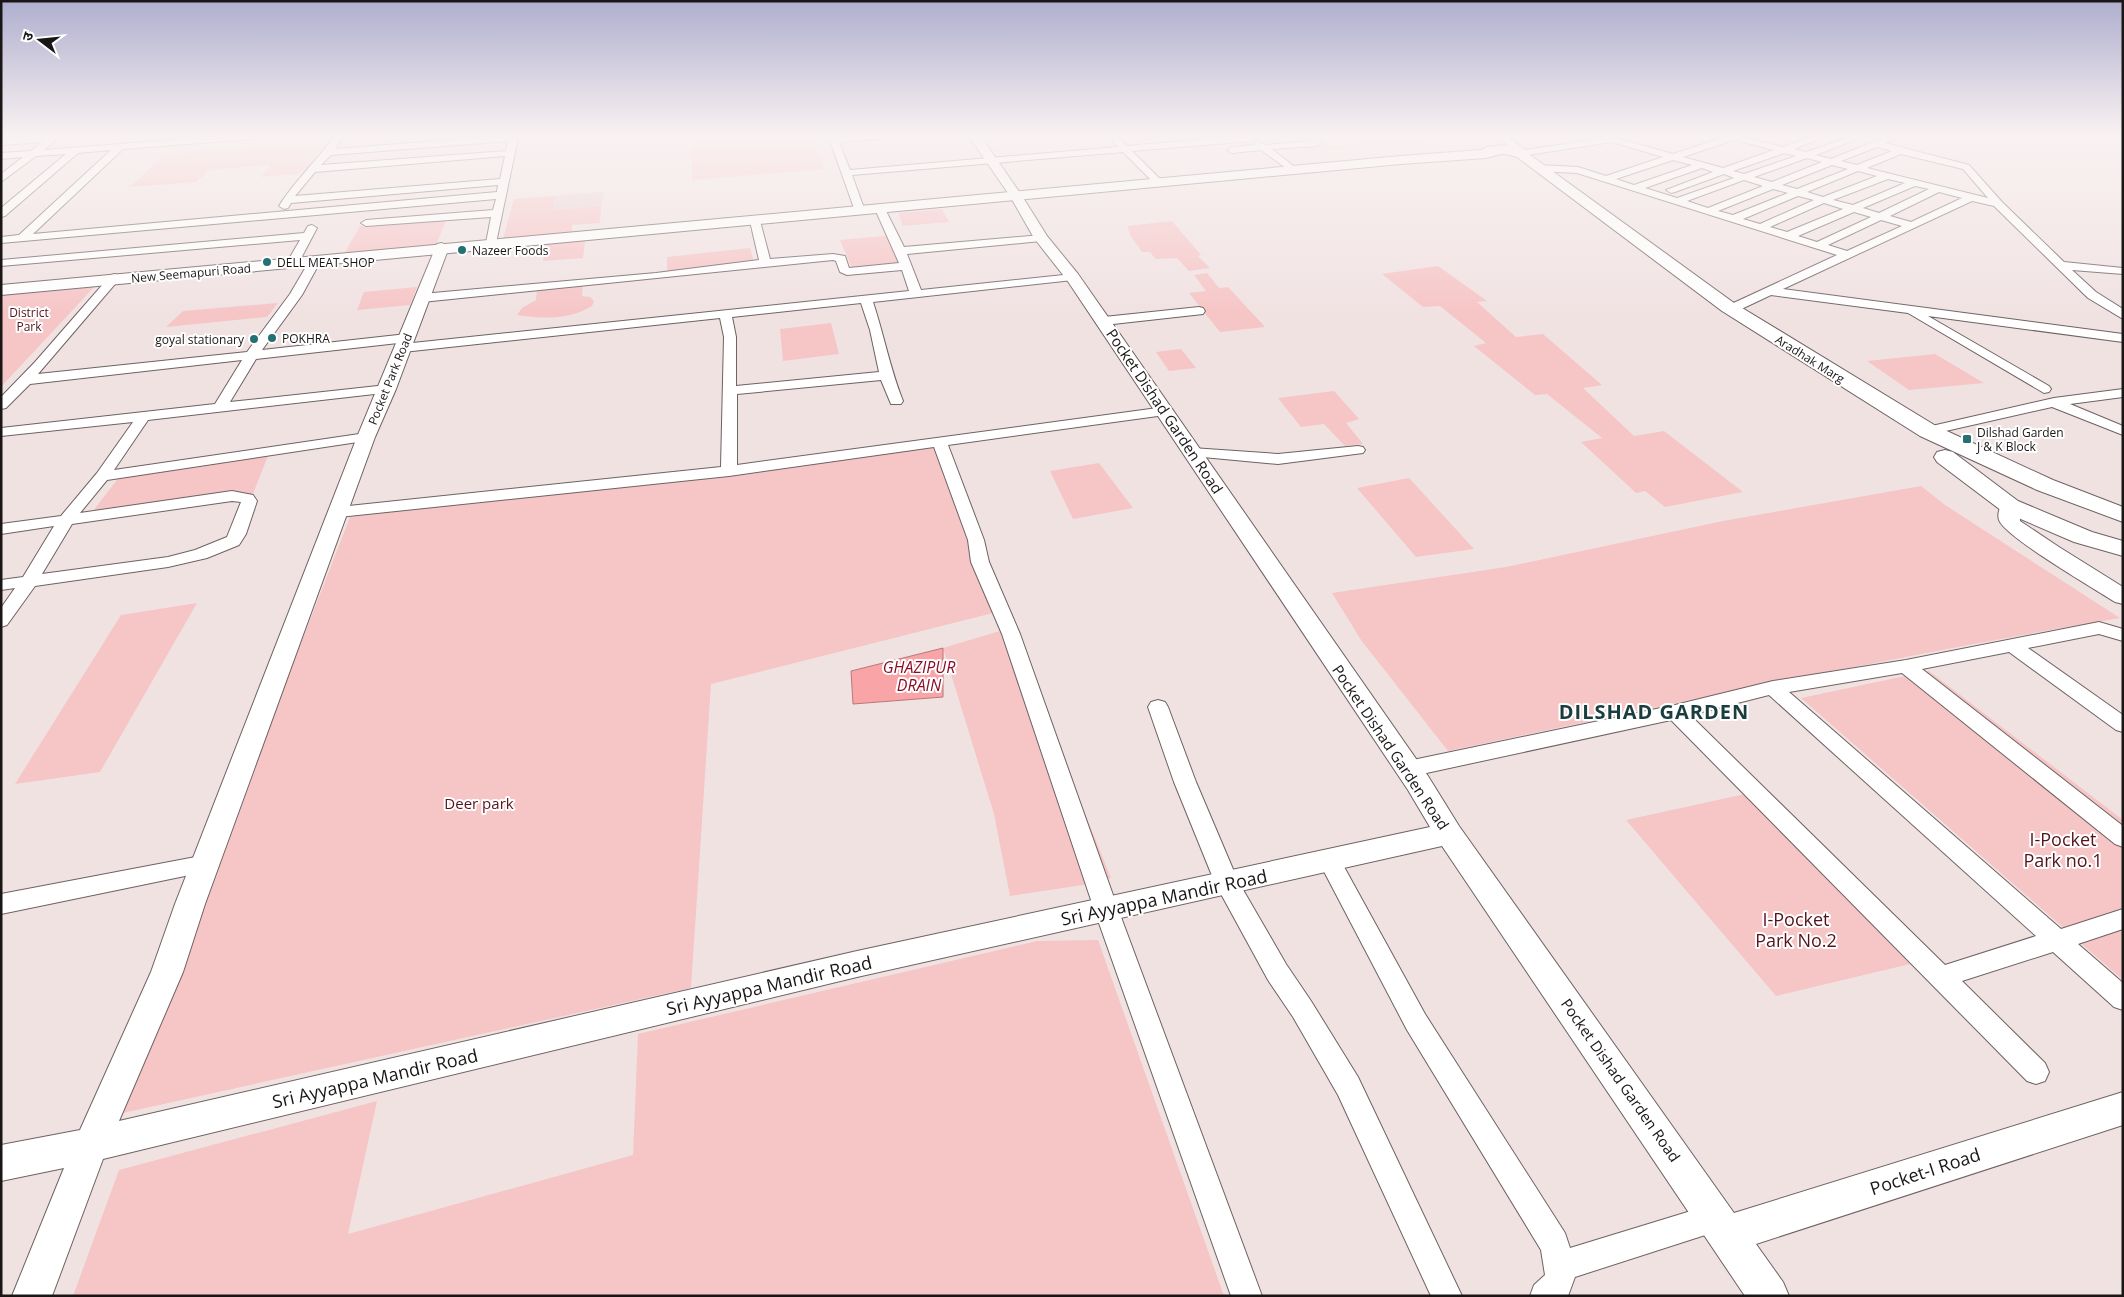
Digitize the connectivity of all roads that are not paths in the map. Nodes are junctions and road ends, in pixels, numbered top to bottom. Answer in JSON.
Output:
{"nodes":[{"id":1,"x":501,"y":195,"type":"edge"},
{"id":2,"x":1016,"y":195,"type":"edge"},
{"id":3,"x":23,"y":196,"type":"edge"},
{"id":4,"x":68,"y":196,"type":"edge"},
{"id":5,"x":291,"y":196,"type":"edge"},
{"id":6,"x":342,"y":196,"type":"edge"},
{"id":7,"x":495,"y":196,"type":"edge"},
{"id":8,"x":855,"y":196,"type":"edge"},
{"id":9,"x":1011,"y":196,"type":"edge"},
{"id":10,"x":1011,"y":196,"type":"edge"},
{"id":11,"x":1553,"y":196,"type":"edge"},
{"id":12,"x":1576,"y":196,"type":"edge"},
{"id":13,"x":1659,"y":196,"type":"edge"},
{"id":14,"x":1693,"y":196,"type":"edge"},
{"id":15,"x":1749,"y":196,"type":"edge"},
{"id":16,"x":1788,"y":196,"type":"edge"},
{"id":17,"x":1807,"y":196,"type":"edge"},
{"id":18,"x":1834,"y":196,"type":"edge"},
{"id":19,"x":1884,"y":196,"type":"edge"},
{"id":20,"x":1924,"y":196,"type":"edge"},
{"id":21,"x":1967,"y":196,"type":"edge"},
{"id":22,"x":1991,"y":196,"type":"edge"},
{"id":23,"x":1972,"y":197,"type":"junction"},
{"id":24,"x":459,"y":199,"type":"junction"},
{"id":25,"x":288,"y":200,"type":"junction"},
{"id":26,"x":1822,"y":200,"type":"junction"},
{"id":27,"x":1677,"y":201,"type":"junction"},
{"id":28,"x":1998,"y":204,"type":"junction"},
{"id":29,"x":880,"y":209,"type":"junction"},
{"id":30,"x":1853,"y":209,"type":"junction"},
{"id":31,"x":860,"y":210,"type":"junction"},
{"id":32,"x":323,"y":211,"type":"junction"},
{"id":33,"x":1709,"y":211,"type":"junction"},
{"id":34,"x":497,"y":213,"type":"junction"},
{"id":35,"x":1,"y":214,"type":"edge"},
{"id":36,"x":278,"y":216,"type":"junction"},
{"id":37,"x":1879,"y":216,"type":"junction"},
{"id":38,"x":453,"y":217,"type":"junction"},
{"id":39,"x":1733,"y":219,"type":"junction"},
{"id":40,"x":755,"y":220,"type":"junction"},
{"id":41,"x":366,"y":223,"type":"dead end"},
{"id":42,"x":1911,"y":225,"type":"junction"},
{"id":43,"x":1760,"y":227,"type":"junction"},
{"id":44,"x":307,"y":236,"type":"junction"},
{"id":45,"x":1788,"y":236,"type":"junction"},
{"id":46,"x":22,"y":238,"type":"junction"},
{"id":47,"x":1041,"y":238,"type":"junction"},
{"id":48,"x":1,"y":240,"type":"edge"},
{"id":49,"x":490,"y":243,"type":"junction"},
{"id":50,"x":1819,"y":246,"type":"junction"},
{"id":51,"x":441,"y":249,"type":"junction"},
{"id":52,"x":900,"y":251,"type":"junction"},
{"id":53,"x":1848,"y":254,"type":"junction"},
{"id":54,"x":314,"y":262,"type":"junction"},
{"id":55,"x":1,"y":263,"type":"edge"},
{"id":56,"x":293,"y":263,"type":"junction"},
{"id":57,"x":765,"y":263,"type":"junction"},
{"id":58,"x":2061,"y":265,"type":"junction"},
{"id":59,"x":906,"y":266,"type":"junction"},
{"id":60,"x":2123,"y":271,"type":"edge"},
{"id":61,"x":1073,"y":277,"type":"junction"},
{"id":62,"x":113,"y":279,"type":"junction"},
{"id":63,"x":1,"y":288,"type":"edge"},
{"id":64,"x":1770,"y":291,"type":"junction"},
{"id":65,"x":916,"y":293,"type":"junction"},
{"id":66,"x":422,"y":298,"type":"junction"},
{"id":67,"x":866,"y":299,"type":"junction"},
{"id":68,"x":1905,"y":308,"type":"junction"},
{"id":69,"x":1731,"y":309,"type":"junction"},
{"id":70,"x":1199,"y":311,"type":"dead end"},
{"id":71,"x":1707,"y":311,"type":"junction"},
{"id":72,"x":725,"y":314,"type":"junction"},
{"id":73,"x":2123,"y":315,"type":"edge"},
{"id":74,"x":1104,"y":322,"type":"junction"},
{"id":75,"x":1755,"y":324,"type":"junction"},
{"id":76,"x":2123,"y":338,"type":"edge"},
{"id":77,"x":405,"y":343,"type":"junction"},
{"id":78,"x":252,"y":354,"type":"junction"},
{"id":79,"x":886,"y":375,"type":"junction"},
{"id":80,"x":25,"y":380,"type":"junction"},
{"id":81,"x":387,"y":389,"type":"junction"},
{"id":82,"x":2044,"y":389,"type":"dead end"},
{"id":83,"x":730,"y":391,"type":"junction"},
{"id":84,"x":2123,"y":393,"type":"edge"},
{"id":85,"x":896,"y":401,"type":"dead end"},
{"id":86,"x":2054,"y":402,"type":"junction"},
{"id":87,"x":1,"y":405,"type":"edge"},
{"id":88,"x":220,"y":408,"type":"junction"},
{"id":89,"x":1164,"y":411,"type":"junction"},
{"id":90,"x":143,"y":418,"type":"junction"},
{"id":91,"x":1928,"y":431,"type":"junction"},
{"id":92,"x":2123,"y":431,"type":"edge"},
{"id":93,"x":1,"y":432,"type":"edge"},
{"id":94,"x":366,"y":437,"type":"junction"},
{"id":95,"x":939,"y":442,"type":"junction"},
{"id":96,"x":1358,"y":450,"type":"dead end"},
{"id":97,"x":1192,"y":452,"type":"junction"},
{"id":98,"x":1945,"y":457,"type":"junction"},
{"id":99,"x":729,"y":471,"type":"junction"},
{"id":100,"x":102,"y":476,"type":"junction"},
{"id":101,"x":2078,"y":498,"type":"junction"},
{"id":102,"x":2010,"y":506,"type":"junction"},
{"id":103,"x":2123,"y":509,"type":"edge"},
{"id":104,"x":339,"y":512,"type":"junction"},
{"id":105,"x":2123,"y":515,"type":"edge"},
{"id":106,"x":66,"y":520,"type":"junction"},
{"id":107,"x":2123,"y":528,"type":"edge"},
{"id":108,"x":1,"y":529,"type":"edge"},
{"id":109,"x":2067,"y":547,"type":"junction"},
{"id":110,"x":2123,"y":549,"type":"edge"},
{"id":111,"x":30,"y":580,"type":"junction"},
{"id":112,"x":1,"y":585,"type":"edge"},
{"id":113,"x":2123,"y":588,"type":"edge"},
{"id":114,"x":2123,"y":597,"type":"edge"},
{"id":115,"x":1,"y":621,"type":"edge"},
{"id":116,"x":2123,"y":635,"type":"edge"},
{"id":117,"x":2012,"y":645,"type":"junction"},
{"id":118,"x":1906,"y":666,"type":"junction"},
{"id":119,"x":1773,"y":688,"type":"junction"},
{"id":120,"x":1158,"y":707,"type":"dead end"},
{"id":121,"x":1675,"y":712,"type":"junction"},
{"id":122,"x":2123,"y":725,"type":"edge"},
{"id":123,"x":1408,"y":769,"type":"junction"},
{"id":124,"x":1449,"y":834,"type":"junction"},
{"id":125,"x":2123,"y":838,"type":"edge"},
{"id":126,"x":1329,"y":860,"type":"junction"},
{"id":127,"x":206,"y":864,"type":"junction"},
{"id":128,"x":1227,"y":883,"type":"junction"},
{"id":129,"x":1,"y":904,"type":"edge"},
{"id":130,"x":1106,"y":909,"type":"junction"},
{"id":131,"x":2123,"y":919,"type":"edge"},
{"id":132,"x":2055,"y":941,"type":"junction"},
{"id":133,"x":1941,"y":977,"type":"junction"},
{"id":134,"x":2123,"y":999,"type":"edge"},
{"id":135,"x":2036,"y":1072,"type":"dead end"},
{"id":136,"x":2123,"y":1108,"type":"edge"},
{"id":137,"x":90,"y":1145,"type":"junction"},
{"id":138,"x":1,"y":1163,"type":"edge"},
{"id":139,"x":1722,"y":1226,"type":"junction"},
{"id":140,"x":1560,"y":1266,"type":"junction"},
{"id":141,"x":32,"y":1296,"type":"edge"},
{"id":142,"x":1246,"y":1296,"type":"edge"},
{"id":143,"x":1447,"y":1296,"type":"edge"},
{"id":144,"x":1545,"y":1296,"type":"edge"},
{"id":145,"x":1769,"y":1296,"type":"edge"}],
"edges":[{"from":1,"to":34,"type":"street"},
{"from":2,"to":47,"type":"street","name":"Pocket Dishad Garden Road"},
{"from":3,"to":35,"type":"street"},
{"from":4,"to":46,"type":"street"},
{"from":5,"to":25,"type":"street"},
{"from":6,"to":25,"type":"street"},
{"from":7,"to":24,"type":"street"},
{"from":8,"to":31,"type":"street"},
{"from":9,"to":29,"type":"main road","name":"New Seemapuri Road"},
{"from":10,"to":31,"type":"main road","name":"New Seemapuri Road"},
{"from":11,"to":71,"type":"main road","name":"Aradhak Marg"},
{"from":12,"to":69,"type":"main road","name":"Aradhak Marg"},
{"from":13,"to":27,"type":"street"},
{"from":14,"to":27,"type":"street"},
{"from":15,"to":33,"type":"street"},
{"from":16,"to":39,"type":"street"},
{"from":17,"to":26,"type":"street"},
{"from":18,"to":26,"type":"street"},
{"from":19,"to":30,"type":"street"},
{"from":20,"to":37,"type":"street"},
{"from":21,"to":23,"type":"street"},
{"from":22,"to":28,"type":"street"},
{"from":23,"to":28,"type":"street"},
{"from":23,"to":42,"type":"street"},
{"from":24,"to":32,"type":"street"},
{"from":24,"to":38,"type":"street"},
{"from":25,"to":36,"type":"street"},
{"from":26,"to":30,"type":"street"},
{"from":26,"to":43,"type":"street"},
{"from":27,"to":33,"type":"street"},
{"from":28,"to":58,"type":"street"},
{"from":29,"to":31,"type":"main road","name":"New Seemapuri Road"},
{"from":29,"to":52,"type":"street"},
{"from":30,"to":37,"type":"street"},
{"from":30,"to":45,"type":"street"},
{"from":31,"to":40,"type":"main road","name":"New Seemapuri Road"},
{"from":31,"to":49,"type":"main road","name":"New Seemapuri Road"},
{"from":32,"to":36,"type":"street"},
{"from":32,"to":44,"type":"street"},
{"from":33,"to":39,"type":"street"},
{"from":34,"to":38,"type":"street"},
{"from":34,"to":49,"type":"street"},
{"from":36,"to":46,"type":"street"},
{"from":37,"to":42,"type":"street"},
{"from":37,"to":50,"type":"street"},
{"from":38,"to":41,"type":"street"},
{"from":39,"to":43,"type":"street"},
{"from":40,"to":51,"type":"main road","name":"New Seemapuri Road"},
{"from":40,"to":57,"type":"street"},
{"from":42,"to":53,"type":"street"},
{"from":43,"to":45,"type":"street"},
{"from":44,"to":55,"type":"street"},
{"from":44,"to":56,"type":"street"},
{"from":45,"to":50,"type":"street"},
{"from":46,"to":48,"type":"street"},
{"from":47,"to":52,"type":"street"},
{"from":47,"to":61,"type":"street","name":"Pocket Dishad Garden Road"},
{"from":49,"to":51,"type":"main road","name":"New Seemapuri Road"},
{"from":50,"to":53,"type":"street"},
{"from":51,"to":54,"type":"main road","name":"New Seemapuri Road"},
{"from":51,"to":56,"type":"main road","name":"New Seemapuri Road"},
{"from":51,"to":66,"type":"street","name":"Pocket Park Road"},
{"from":52,"to":59,"type":"street"},
{"from":53,"to":64,"type":"street"},
{"from":54,"to":56,"type":"main road","name":"New Seemapuri Road"},
{"from":54,"to":78,"type":"street"},
{"from":56,"to":62,"type":"main road","name":"New Seemapuri Road"},
{"from":57,"to":59,"type":"street"},
{"from":57,"to":66,"type":"street"},
{"from":58,"to":60,"type":"street"},
{"from":58,"to":73,"type":"street"},
{"from":59,"to":65,"type":"street"},
{"from":61,"to":65,"type":"street"},
{"from":61,"to":74,"type":"street","name":"Pocket Dishad Garden Road"},
{"from":62,"to":63,"type":"main road","name":"New Seemapuri Road"},
{"from":62,"to":80,"type":"street"},
{"from":64,"to":68,"type":"street"},
{"from":64,"to":69,"type":"street"},
{"from":65,"to":67,"type":"street"},
{"from":66,"to":77,"type":"street","name":"Pocket Park Road"},
{"from":67,"to":72,"type":"street"},
{"from":67,"to":79,"type":"street"},
{"from":68,"to":76,"type":"street"},
{"from":68,"to":82,"type":"street"},
{"from":69,"to":75,"type":"main road","name":"Aradhak Marg"},
{"from":70,"to":74,"type":"street"},
{"from":71,"to":75,"type":"main road"},
{"from":71,"to":98,"type":"main road","name":"Aradhak Marg"},
{"from":72,"to":77,"type":"street"},
{"from":72,"to":83,"type":"street"},
{"from":74,"to":89,"type":"street","name":"Pocket Dishad Garden Road"},
{"from":75,"to":91,"type":"main road","name":"Aradhak Marg"},
{"from":77,"to":78,"type":"street"},
{"from":77,"to":81,"type":"street","name":"Pocket Park Road"},
{"from":78,"to":80,"type":"street"},
{"from":78,"to":88,"type":"street"},
{"from":79,"to":83,"type":"street"},
{"from":79,"to":85,"type":"street"},
{"from":80,"to":87,"type":"street"},
{"from":81,"to":88,"type":"street"},
{"from":81,"to":94,"type":"street","name":"Pocket Park Road"},
{"from":83,"to":99,"type":"street"},
{"from":84,"to":86,"type":"street"},
{"from":86,"to":91,"type":"street"},
{"from":86,"to":92,"type":"street"},
{"from":88,"to":90,"type":"street"},
{"from":89,"to":95,"type":"street"},
{"from":89,"to":97,"type":"street","name":"Pocket Dishad Garden Road"},
{"from":90,"to":93,"type":"street"},
{"from":90,"to":100,"type":"street"},
{"from":91,"to":101,"type":"main road","name":"Aradhak Marg"},
{"from":94,"to":100,"type":"street"},
{"from":94,"to":104,"type":"street","name":"Pocket Park Road"},
{"from":95,"to":99,"type":"street"},
{"from":95,"to":130,"type":"street"},
{"from":96,"to":97,"type":"street"},
{"from":97,"to":123,"type":"street","name":"Pocket Dishad Garden Road"},
{"from":98,"to":102,"type":"main road","name":"Aradhak Marg"},
{"from":98,"to":107,"type":"main road","name":"Aradhak Marg"},
{"from":99,"to":104,"type":"street"},
{"from":100,"to":106,"type":"street"},
{"from":101,"to":103,"type":"main road"},
{"from":101,"to":105,"type":"main road","name":"Aradhak Marg"},
{"from":102,"to":109,"type":"main road","name":"Aradhak Marg"},
{"from":102,"to":109,"type":"street"},
{"from":104,"to":127,"type":"street","name":"Pocket Park Road"},
{"from":106,"to":108,"type":"street"},
{"from":106,"to":111,"type":"street"},
{"from":106,"to":111,"type":"street"},
{"from":109,"to":110,"type":"main road","name":"Aradhak Marg"},
{"from":109,"to":113,"type":"street"},
{"from":109,"to":114,"type":"street"},
{"from":111,"to":112,"type":"street"},
{"from":111,"to":115,"type":"street"},
{"from":116,"to":117,"type":"street"},
{"from":117,"to":118,"type":"street"},
{"from":117,"to":122,"type":"street"},
{"from":118,"to":119,"type":"street"},
{"from":118,"to":125,"type":"street"},
{"from":119,"to":121,"type":"street"},
{"from":119,"to":132,"type":"street"},
{"from":120,"to":128,"type":"street"},
{"from":121,"to":123,"type":"street"},
{"from":121,"to":133,"type":"street"},
{"from":123,"to":124,"type":"street","name":"Pocket Dishad Garden Road"},
{"from":124,"to":126,"type":"street","name":"Sri Ayyappa Mandir Road"},
{"from":124,"to":139,"type":"street","name":"Pocket Dishad Garden Road"},
{"from":126,"to":128,"type":"street","name":"Sri Ayyappa Mandir Road"},
{"from":126,"to":140,"type":"street"},
{"from":127,"to":129,"type":"street"},
{"from":127,"to":137,"type":"street","name":"Pocket Park Road"},
{"from":128,"to":130,"type":"street","name":"Sri Ayyappa Mandir Road"},
{"from":128,"to":143,"type":"street"},
{"from":130,"to":137,"type":"street","name":"Sri Ayyappa Mandir Road"},
{"from":130,"to":142,"type":"street"},
{"from":131,"to":132,"type":"street"},
{"from":132,"to":133,"type":"street"},
{"from":132,"to":134,"type":"street"},
{"from":133,"to":135,"type":"street"},
{"from":136,"to":139,"type":"street","name":"Pocket-I Road"},
{"from":137,"to":138,"type":"street","name":"Sri Ayyappa Mandir Road"},
{"from":137,"to":141,"type":"street","name":"Pocket Park Road"},
{"from":139,"to":140,"type":"street"},
{"from":139,"to":145,"type":"street","name":"Pocket Dishad Garden Road"},
{"from":140,"to":144,"type":"street"}]}
